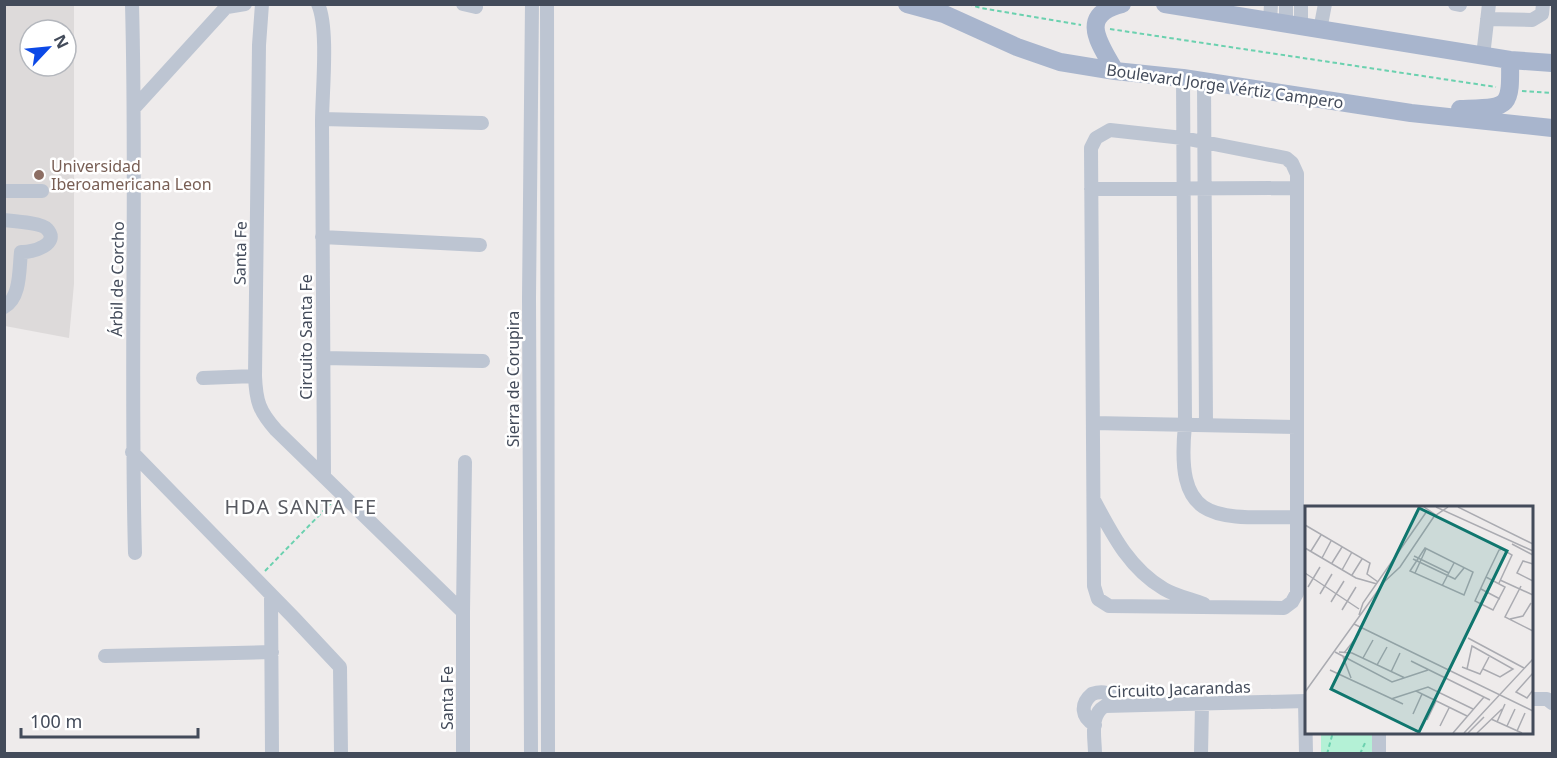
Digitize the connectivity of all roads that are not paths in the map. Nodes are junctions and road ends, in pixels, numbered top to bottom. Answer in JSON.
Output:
{"nodes":[{"id":1,"x":132,"y":4,"type":"edge"},
{"id":2,"x":245,"y":4,"type":"edge"},
{"id":3,"x":262,"y":4,"type":"edge"},
{"id":4,"x":318,"y":4,"type":"edge"},
{"id":5,"x":532,"y":4,"type":"edge"},
{"id":6,"x":547,"y":4,"type":"edge"},
{"id":7,"x":907,"y":4,"type":"edge"},
{"id":8,"x":1122,"y":4,"type":"edge"},
{"id":9,"x":1164,"y":4,"type":"edge"},
{"id":10,"x":1286,"y":4,"type":"edge"},
{"id":11,"x":1301,"y":4,"type":"edge"},
{"id":12,"x":1325,"y":4,"type":"edge"},
{"id":13,"x":1455,"y":4,"type":"edge"},
{"id":14,"x":1489,"y":4,"type":"edge"},
{"id":15,"x":1543,"y":4,"type":"edge"},
{"id":16,"x":1460,"y":5,"type":"edge"},
{"id":17,"x":228,"y":6,"type":"edge"},
{"id":18,"x":1183,"y":6,"type":"edge"},
{"id":19,"x":937,"y":8,"type":"edge"},
{"id":20,"x":1282,"y":19,"type":"edge"},
{"id":21,"x":1487,"y":19,"type":"junction"},
{"id":22,"x":1320,"y":30,"type":"junction"},
{"id":23,"x":1483,"y":56,"type":"junction"},
{"id":24,"x":1510,"y":60,"type":"junction"},
{"id":25,"x":1552,"y":63,"type":"edge"},
{"id":26,"x":1115,"y":71,"type":"junction"},
{"id":27,"x":1183,"y":78,"type":"junction"},
{"id":28,"x":1204,"y":82,"type":"junction"},
{"id":29,"x":135,"y":107,"type":"junction"},
{"id":30,"x":1411,"y":113,"type":"junction"},
{"id":31,"x":322,"y":119,"type":"junction"},
{"id":32,"x":482,"y":123,"type":"dead end"},
{"id":33,"x":1552,"y":128,"type":"edge"},
{"id":34,"x":1184,"y":138,"type":"junction"},
{"id":35,"x":1204,"y":142,"type":"junction"},
{"id":36,"x":1184,"y":188,"type":"junction"},
{"id":37,"x":1205,"y":188,"type":"junction"},
{"id":38,"x":1297,"y":188,"type":"junction"},
{"id":39,"x":1091,"y":189,"type":"junction"},
{"id":40,"x":42,"y":191,"type":"dead end"},
{"id":41,"x":4,"y":192,"type":"edge"},
{"id":42,"x":4,"y":220,"type":"edge"},
{"id":43,"x":322,"y":237,"type":"junction"},
{"id":44,"x":480,"y":245,"type":"dead end"},
{"id":45,"x":4,"y":307,"type":"edge"},
{"id":46,"x":323,"y":358,"type":"junction"},
{"id":47,"x":483,"y":361,"type":"dead end"},
{"id":48,"x":255,"y":376,"type":"junction"},
{"id":49,"x":203,"y":378,"type":"dead end"},
{"id":50,"x":1093,"y":423,"type":"junction"},
{"id":51,"x":1185,"y":425,"type":"junction"},
{"id":52,"x":1206,"y":425,"type":"junction"},
{"id":53,"x":1296,"y":427,"type":"junction"},
{"id":54,"x":132,"y":452,"type":"junction"},
{"id":55,"x":465,"y":462,"type":"dead end"},
{"id":56,"x":324,"y":476,"type":"junction"},
{"id":57,"x":1094,"y":500,"type":"junction"},
{"id":58,"x":1296,"y":517,"type":"junction"},
{"id":59,"x":135,"y":553,"type":"dead end"},
{"id":60,"x":271,"y":595,"type":"junction"},
{"id":61,"x":1214,"y":608,"type":"junction"},
{"id":62,"x":463,"y":612,"type":"junction"},
{"id":63,"x":294,"y":618,"type":"junction"},
{"id":64,"x":272,"y":626,"type":"junction"},
{"id":65,"x":272,"y":652,"type":"junction"},
{"id":66,"x":105,"y":656,"type":"dead end"},
{"id":67,"x":1552,"y":689,"type":"edge"},
{"id":68,"x":1533,"y":699,"type":"edge"},
{"id":69,"x":1305,"y":701,"type":"edge"},
{"id":70,"x":1552,"y":703,"type":"edge"},
{"id":71,"x":1202,"y":704,"type":"junction"},
{"id":72,"x":1306,"y":734,"type":"edge"},
{"id":73,"x":1379,"y":734,"type":"edge"},
{"id":74,"x":272,"y":753,"type":"edge"},
{"id":75,"x":341,"y":753,"type":"edge"},
{"id":76,"x":464,"y":753,"type":"edge"},
{"id":77,"x":531,"y":753,"type":"edge"},
{"id":78,"x":548,"y":753,"type":"edge"},
{"id":79,"x":1095,"y":753,"type":"edge"},
{"id":80,"x":1201,"y":753,"type":"edge"},
{"id":81,"x":1306,"y":753,"type":"edge"},
{"id":82,"x":1379,"y":753,"type":"edge"}],
"edges":[{"from":1,"to":29,"type":"street","name":"Árbil de Corcho"},
{"from":2,"to":17,"type":"street"},
{"from":3,"to":48,"type":"street","name":"Santa Fe"},
{"from":4,"to":31,"type":"street","name":"Circuito Santa Fe"},
{"from":5,"to":77,"type":"street","name":"Sierra de Corupira"},
{"from":6,"to":78,"type":"street","name":"Sierra de Corupira"},
{"from":7,"to":19,"type":"main road","name":"Boulevard Jorge Vértiz Campero"},
{"from":8,"to":26,"type":"main road"},
{"from":9,"to":18,"type":"main road"},
{"from":10,"to":20,"type":"street"},
{"from":11,"to":20,"type":"street"},
{"from":12,"to":22,"type":"street"},
{"from":13,"to":16,"type":"street"},
{"from":14,"to":21,"type":"street"},
{"from":15,"to":21,"type":"street"},
{"from":17,"to":29,"type":"street"},
{"from":18,"to":20,"type":"main road"},
{"from":19,"to":26,"type":"main road","name":"Boulevard Jorge Vértiz Campero"},
{"from":20,"to":22,"type":"main road"},
{"from":21,"to":23,"type":"street"},
{"from":22,"to":23,"type":"main road"},
{"from":23,"to":24,"type":"main road"},
{"from":24,"to":25,"type":"main road"},
{"from":24,"to":30,"type":"main road"},
{"from":26,"to":27,"type":"main road","name":"Boulevard Jorge Vértiz Campero"},
{"from":27,"to":28,"type":"main road","name":"Boulevard Jorge Vértiz Campero"},
{"from":27,"to":34,"type":"street"},
{"from":28,"to":30,"type":"main road","name":"Boulevard Jorge Vértiz Campero"},
{"from":28,"to":35,"type":"street"},
{"from":29,"to":54,"type":"street","name":"Árbil de Corcho"},
{"from":30,"to":33,"type":"main road","name":"Boulevard Jorge Vértiz Campero"},
{"from":31,"to":32,"type":"street"},
{"from":31,"to":43,"type":"street","name":"Circuito Santa Fe"},
{"from":34,"to":35,"type":"street"},
{"from":34,"to":36,"type":"street"},
{"from":34,"to":39,"type":"street"},
{"from":35,"to":37,"type":"street"},
{"from":35,"to":38,"type":"street"},
{"from":36,"to":37,"type":"street"},
{"from":36,"to":39,"type":"street"},
{"from":36,"to":51,"type":"street"},
{"from":37,"to":38,"type":"street"},
{"from":37,"to":52,"type":"street"},
{"from":38,"to":53,"type":"street"},
{"from":39,"to":50,"type":"street"},
{"from":40,"to":41,"type":"street"},
{"from":42,"to":45,"type":"street"},
{"from":43,"to":44,"type":"street"},
{"from":43,"to":46,"type":"street","name":"Circuito Santa Fe"},
{"from":46,"to":47,"type":"street"},
{"from":46,"to":56,"type":"street","name":"Circuito Santa Fe"},
{"from":48,"to":49,"type":"street"},
{"from":48,"to":56,"type":"street","name":"Santa Fe"},
{"from":50,"to":51,"type":"street"},
{"from":50,"to":57,"type":"street"},
{"from":51,"to":52,"type":"street"},
{"from":51,"to":58,"type":"street"},
{"from":52,"to":53,"type":"street"},
{"from":53,"to":58,"type":"street"},
{"from":54,"to":59,"type":"street","name":"Árbil de Corcho"},
{"from":54,"to":60,"type":"street"},
{"from":55,"to":62,"type":"street","name":"Santa Fe"},
{"from":56,"to":62,"type":"street"},
{"from":57,"to":61,"type":"street"},
{"from":57,"to":61,"type":"street"},
{"from":58,"to":61,"type":"street"},
{"from":60,"to":63,"type":"street"},
{"from":60,"to":64,"type":"street"},
{"from":62,"to":76,"type":"street","name":"Santa Fe"},
{"from":63,"to":64,"type":"street"},
{"from":63,"to":75,"type":"street"},
{"from":64,"to":65,"type":"street"},
{"from":65,"to":66,"type":"street"},
{"from":65,"to":74,"type":"street"},
{"from":67,"to":68,"type":"street"},
{"from":68,"to":70,"type":"street"},
{"from":69,"to":71,"type":"street","name":"Circuito Jacarandas"},
{"from":71,"to":79,"type":"street","name":"Circuito Jacarandas"},
{"from":71,"to":80,"type":"street"},
{"from":72,"to":81,"type":"street"},
{"from":73,"to":82,"type":"street"}]}
